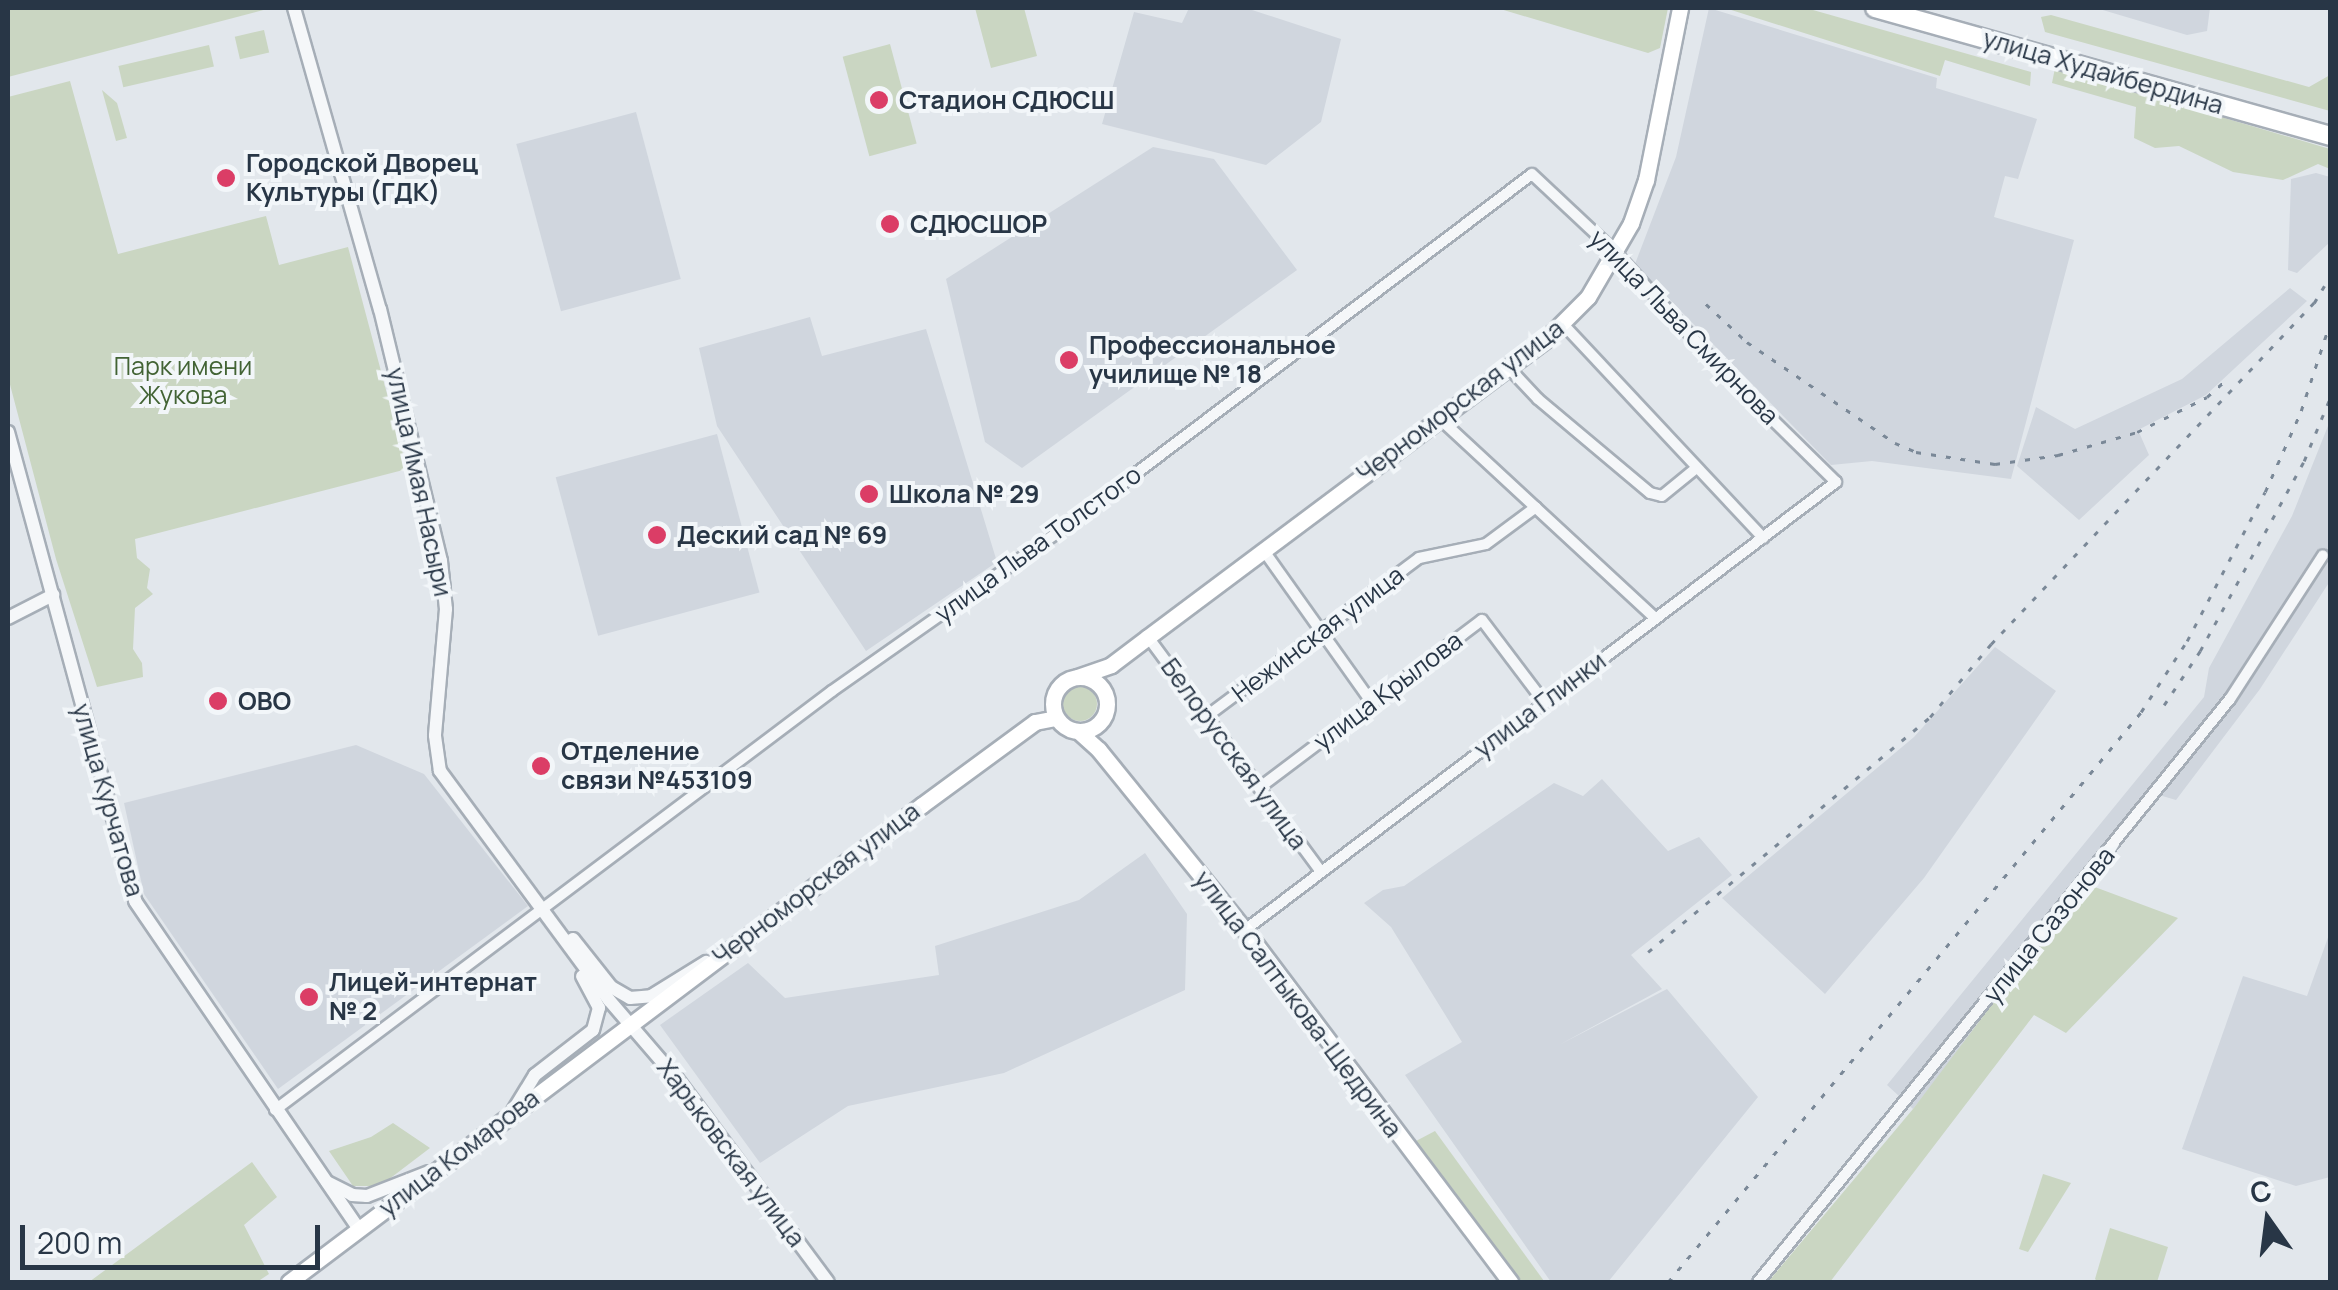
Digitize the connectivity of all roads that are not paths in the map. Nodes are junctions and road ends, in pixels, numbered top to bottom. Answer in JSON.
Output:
{"nodes":[{"id":1,"x":294,"y":8,"type":"edge"},
{"id":2,"x":1680,"y":8,"type":"edge"},
{"id":3,"x":1875,"y":8,"type":"edge"},
{"id":4,"x":1915,"y":8,"type":"edge"},
{"id":5,"x":2330,"y":125,"type":"edge"},
{"id":6,"x":2330,"y":136,"type":"edge"},
{"id":7,"x":1532,"y":174,"type":"joint"},
{"id":8,"x":1616,"y":253,"type":"junction"},
{"id":9,"x":1563,"y":324,"type":"junction"},
{"id":10,"x":1508,"y":367,"type":"junction"},
{"id":11,"x":1438,"y":418,"type":"junction"},
{"id":12,"x":8,"y":432,"type":"edge"},
{"id":13,"x":1695,"y":469,"type":"junction"},
{"id":14,"x":1836,"y":482,"type":"joint"},
{"id":15,"x":1536,"y":507,"type":"junction"},
{"id":16,"x":1762,"y":538,"type":"junction"},
{"id":17,"x":1264,"y":552,"type":"junction"},
{"id":18,"x":2323,"y":555,"type":"dead end"},
{"id":19,"x":53,"y":595,"type":"junction"},
{"id":20,"x":8,"y":618,"type":"edge"},
{"id":21,"x":1655,"y":618,"type":"junction"},
{"id":22,"x":1320,"y":630,"type":"junction"},
{"id":23,"x":1148,"y":638,"type":"junction"},
{"id":24,"x":1111,"y":665,"type":"junction"},
{"id":25,"x":1077,"y":677,"type":"junction"},
{"id":26,"x":1056,"y":691,"type":"junction"},
{"id":27,"x":1105,"y":694,"type":"junction"},
{"id":28,"x":1544,"y":702,"type":"junction"},
{"id":29,"x":1372,"y":703,"type":"junction"},
{"id":30,"x":1207,"y":716,"type":"junction"},
{"id":31,"x":1056,"y":718,"type":"junction"},
{"id":32,"x":1035,"y":722,"type":"junction"},
{"id":33,"x":1099,"y":724,"type":"junction"},
{"id":34,"x":1078,"y":731,"type":"junction"},
{"id":35,"x":1099,"y":750,"type":"junction"},
{"id":36,"x":1259,"y":788,"type":"junction"},
{"id":37,"x":1320,"y":870,"type":"junction"},
{"id":38,"x":541,"y":908,"type":"junction"},
{"id":39,"x":551,"y":922,"type":"junction"},
{"id":40,"x":1244,"y":930,"type":"junction"},
{"id":41,"x":722,"y":955,"type":"junction"},
{"id":42,"x":630,"y":1026,"type":"junction"},
{"id":43,"x":275,"y":1110,"type":"junction"},
{"id":44,"x":513,"y":1111,"type":"junction"},
{"id":45,"x":436,"y":1169,"type":"junction"},
{"id":46,"x":322,"y":1178,"type":"junction"},
{"id":47,"x":359,"y":1228,"type":"junction"},
{"id":48,"x":288,"y":1282,"type":"edge"},
{"id":49,"x":828,"y":1282,"type":"edge"},
{"id":50,"x":1510,"y":1282,"type":"edge"},
{"id":51,"x":1758,"y":1282,"type":"edge"}],
"edges":[{"from":1,"to":38,"type":"street","name":"улица Имая Насыри"},
{"from":2,"to":8,"type":"main road","name":"Черноморская улица"},
{"from":3,"to":6,"type":"main road","name":"улица Худайбердина"},
{"from":4,"to":5,"type":"main road","name":"улица Худайбердина"},
{"from":7,"to":8,"type":"street","name":"улица Льва Смирнова"},
{"from":7,"to":38,"type":"street","name":"улица Льва Толстого"},
{"from":8,"to":9,"type":"main road","name":"Черноморская улица"},
{"from":8,"to":14,"type":"street","name":"улица Льва Смирнова"},
{"from":9,"to":10,"type":"main road","name":"Черноморская улица"},
{"from":9,"to":13,"type":"street"},
{"from":10,"to":11,"type":"main road","name":"Черноморская улица"},
{"from":10,"to":13,"type":"street"},
{"from":11,"to":15,"type":"street"},
{"from":11,"to":17,"type":"main road","name":"Черноморская улица"},
{"from":12,"to":19,"type":"street","name":"улица Курчатова"},
{"from":13,"to":16,"type":"street"},
{"from":14,"to":16,"type":"street","name":"улица Глинки"},
{"from":15,"to":21,"type":"street"},
{"from":15,"to":22,"type":"street","name":"Нежинская улица"},
{"from":16,"to":21,"type":"street","name":"улица Глинки"},
{"from":17,"to":22,"type":"street"},
{"from":17,"to":23,"type":"main road","name":"Черноморская улица"},
{"from":18,"to":51,"type":"street","name":"улица Сазонова"},
{"from":19,"to":20,"type":"street"},
{"from":19,"to":43,"type":"street","name":"улица Курчатова"},
{"from":21,"to":28,"type":"street","name":"улица Глинки"},
{"from":22,"to":29,"type":"street"},
{"from":22,"to":30,"type":"street","name":"Нежинская улица"},
{"from":23,"to":24,"type":"main road","name":"Черноморская улица"},
{"from":23,"to":30,"type":"street","name":"Белорусская улица"},
{"from":24,"to":25,"type":"main road","name":"Черноморская улица"},
{"from":24,"to":27,"type":"main road"},
{"from":25,"to":26,"type":"main road"},
{"from":25,"to":27,"type":"main road"},
{"from":26,"to":31,"type":"main road"},
{"from":26,"to":32,"type":"main road"},
{"from":27,"to":33,"type":"main road"},
{"from":28,"to":29,"type":"street","name":"улица Крылова"},
{"from":28,"to":37,"type":"street","name":"улица Глинки"},
{"from":29,"to":36,"type":"street","name":"улица Крылова"},
{"from":30,"to":36,"type":"street","name":"Белорусская улица"},
{"from":31,"to":32,"type":"main road","name":"Черноморская улица"},
{"from":31,"to":34,"type":"main road"},
{"from":32,"to":41,"type":"main road","name":"Черноморская улица"},
{"from":33,"to":34,"type":"main road"},
{"from":33,"to":35,"type":"main road"},
{"from":34,"to":35,"type":"main road","name":"улица Салтыкова-Щедрина"},
{"from":35,"to":40,"type":"main road","name":"улица Салтыкова-Щедрина"},
{"from":36,"to":37,"type":"street","name":"Белорусская улица"},
{"from":37,"to":40,"type":"street","name":"улица Глинки"},
{"from":38,"to":39,"type":"street","name":"улица Имая Насыри"},
{"from":38,"to":43,"type":"street","name":"улица Льва Толстого"},
{"from":39,"to":41,"type":"street"},
{"from":39,"to":42,"type":"street","name":"улица Имая Насыри"},
{"from":39,"to":44,"type":"street"},
{"from":40,"to":50,"type":"main road","name":"улица Салтыкова-Щедрина"},
{"from":41,"to":42,"type":"main road","name":"Черноморская улица"},
{"from":42,"to":44,"type":"main road","name":"улица Комарова"},
{"from":42,"to":49,"type":"street","name":"Харьковская улица"},
{"from":43,"to":46,"type":"street","name":"улица Курчатова"},
{"from":44,"to":45,"type":"main road","name":"улица Комарова"},
{"from":45,"to":46,"type":"street"},
{"from":45,"to":47,"type":"main road","name":"улица Комарова"},
{"from":46,"to":47,"type":"street","name":"улица Курчатова"},
{"from":47,"to":48,"type":"main road","name":"улица Комарова"}]}
